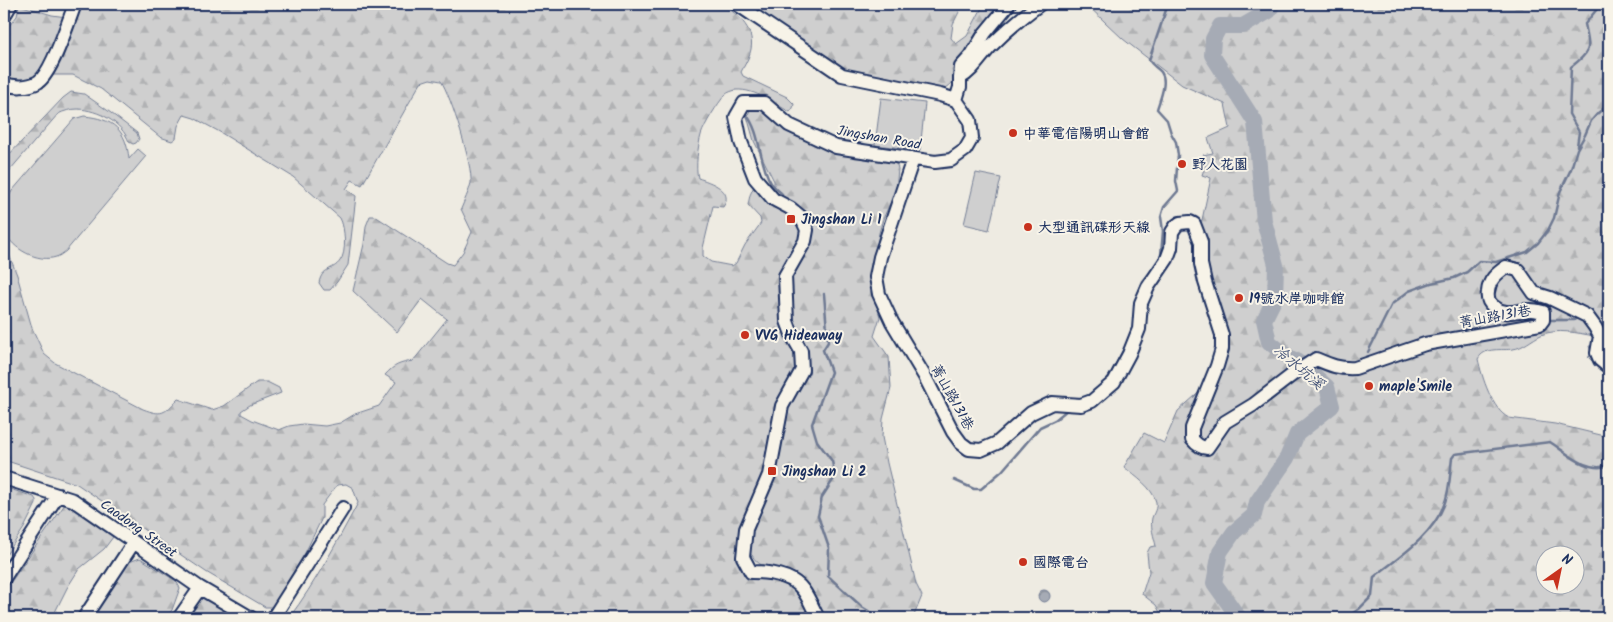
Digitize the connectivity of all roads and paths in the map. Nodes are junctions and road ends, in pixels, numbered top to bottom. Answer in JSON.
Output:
{"nodes":[{"id":1,"x":11,"y":4,"type":"edge"},
{"id":2,"x":75,"y":4,"type":"edge"},
{"id":3,"x":737,"y":4,"type":"edge"},
{"id":4,"x":1009,"y":4,"type":"edge"},
{"id":5,"x":1040,"y":4,"type":"edge"},
{"id":6,"x":4,"y":16,"type":"edge"},
{"id":7,"x":960,"y":78,"type":"junction"},
{"id":8,"x":4,"y":84,"type":"edge"},
{"id":9,"x":956,"y":100,"type":"junction"},
{"id":10,"x":913,"y":160,"type":"junction"},
{"id":11,"x":1609,"y":366,"type":"edge"},
{"id":12,"x":4,"y":478,"type":"edge"},
{"id":13,"x":58,"y":495,"type":"junction"},
{"id":14,"x":343,"y":508,"type":"dead end"},
{"id":15,"x":134,"y":542,"type":"junction"},
{"id":16,"x":4,"y":578,"type":"edge"},
{"id":17,"x":200,"y":588,"type":"junction"},
{"id":18,"x":84,"y":618,"type":"edge"},
{"id":19,"x":179,"y":618,"type":"edge"},
{"id":20,"x":251,"y":618,"type":"edge"},
{"id":21,"x":273,"y":618,"type":"edge"},
{"id":22,"x":818,"y":618,"type":"edge"}],
"edges":[{"from":1,"to":6,"type":"street"},
{"from":2,"to":8,"type":"street"},
{"from":3,"to":9,"type":"street"},
{"from":4,"to":7,"type":"street"},
{"from":5,"to":7,"type":"street"},
{"from":7,"to":9,"type":"street"},
{"from":9,"to":10,"type":"street","name":"Jingshan Road"},
{"from":10,"to":11,"type":"street","name":"菁山路131巷"},
{"from":10,"to":22,"type":"street","name":"Jingshan Road"},
{"from":12,"to":13,"type":"street","name":"Caodong Street"},
{"from":13,"to":15,"type":"street","name":"Caodong Street"},
{"from":13,"to":16,"type":"street"},
{"from":14,"to":21,"type":"street"},
{"from":15,"to":17,"type":"street","name":"Caodong Street"},
{"from":15,"to":18,"type":"street"},
{"from":17,"to":19,"type":"street"},
{"from":17,"to":20,"type":"street","name":"Caodong Street"}]}
